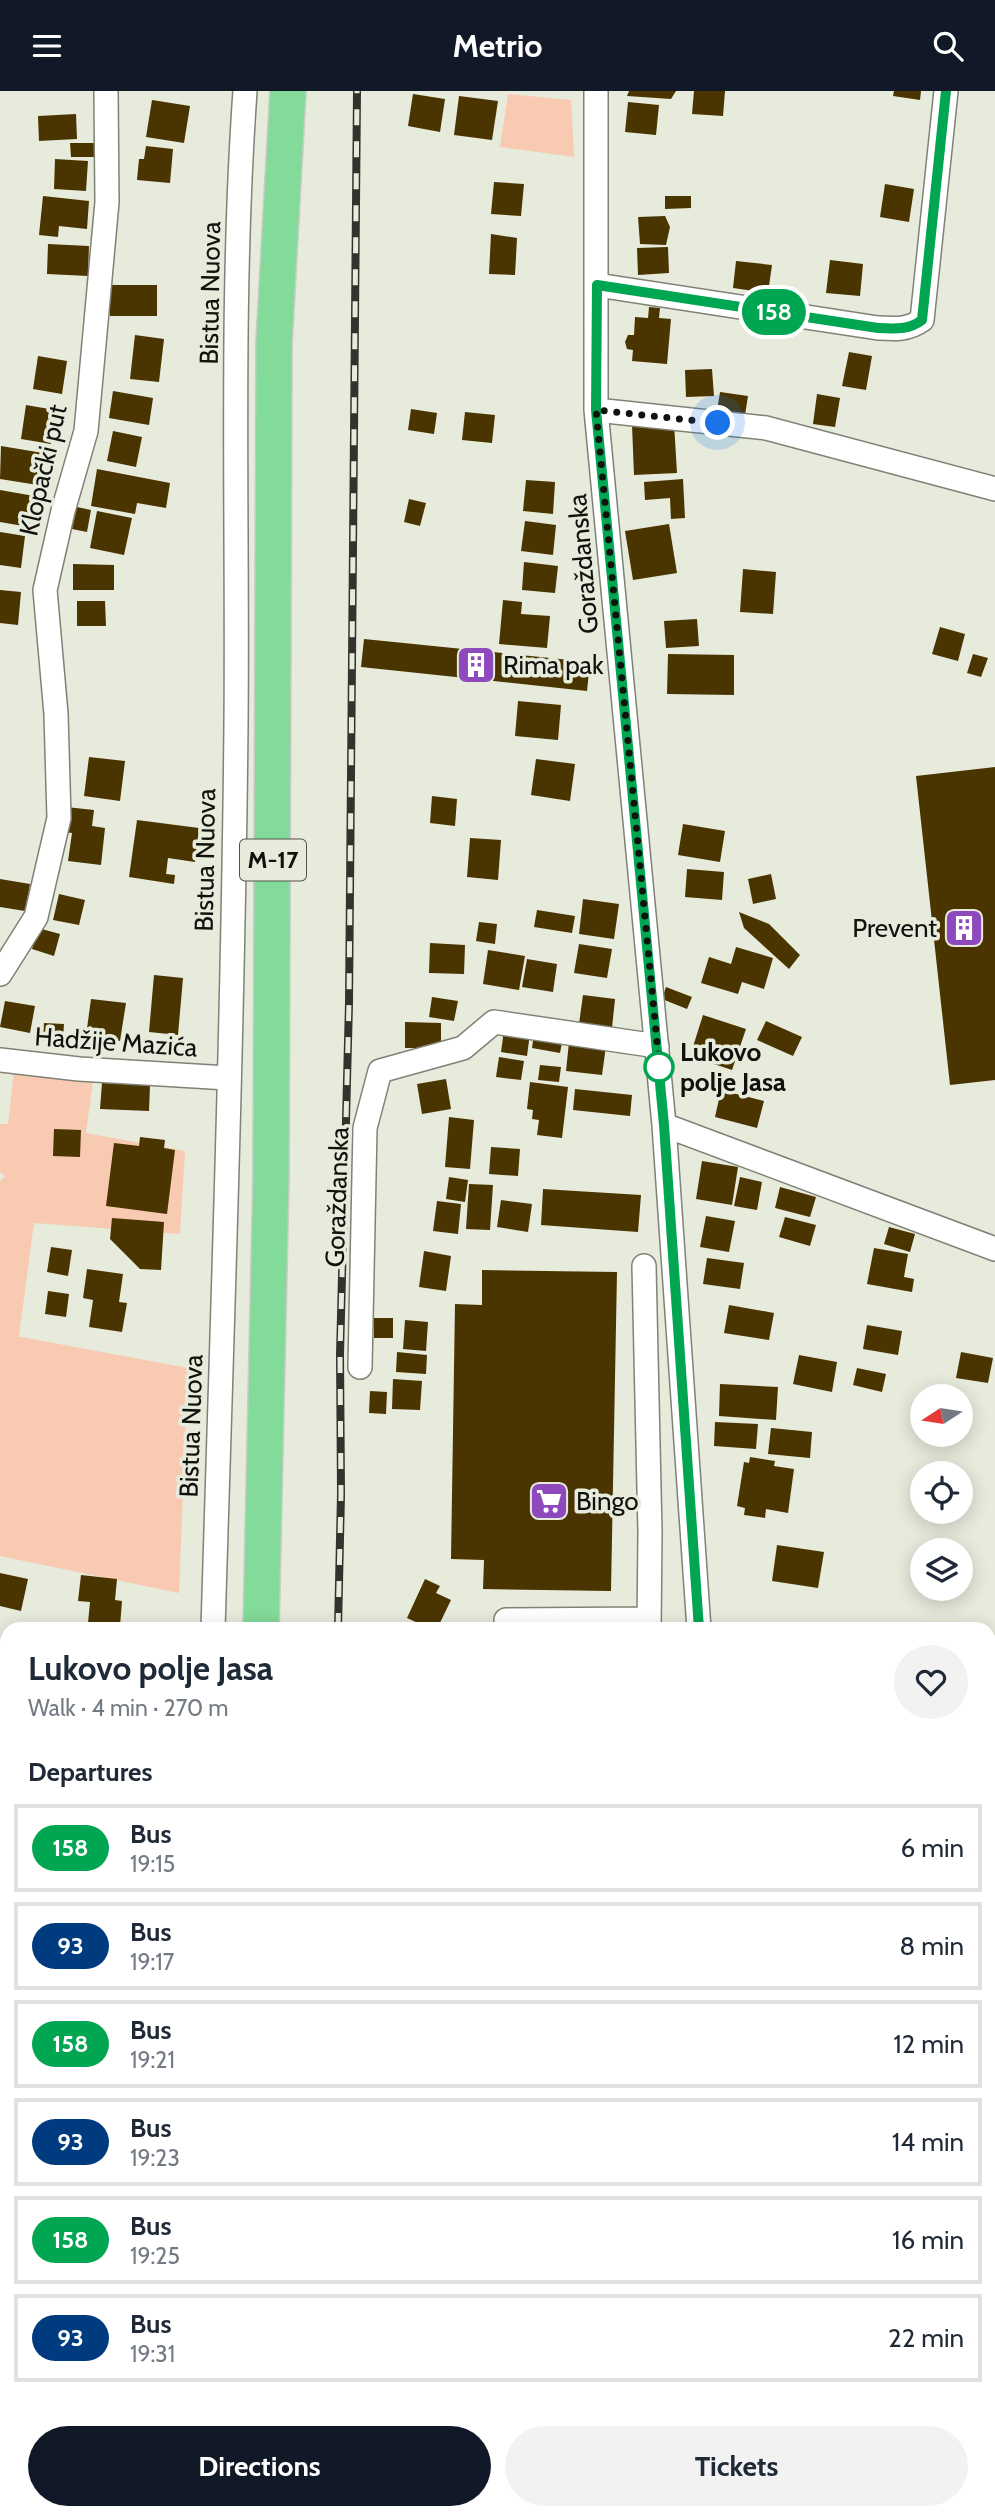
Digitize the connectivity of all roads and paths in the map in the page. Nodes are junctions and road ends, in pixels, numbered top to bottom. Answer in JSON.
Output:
{"nodes":[{"id":1,"x":106,"y":91,"type":"edge"},
{"id":2,"x":245,"y":91,"type":"edge"},
{"id":3,"x":288,"y":91,"type":"edge"},
{"id":4,"x":596,"y":91,"type":"edge"},
{"id":5,"x":946,"y":91,"type":"edge"},
{"id":6,"x":597,"y":285,"type":"junction"},
{"id":7,"x":596,"y":410,"type":"junction"},
{"id":8,"x":995,"y":489,"type":"edge"},
{"id":9,"x":0,"y":974,"type":"edge"},
{"id":10,"x":657,"y":1046,"type":"junction"},
{"id":11,"x":0,"y":1060,"type":"edge"},
{"id":12,"x":228,"y":1078,"type":"junction"},
{"id":13,"x":664,"y":1125,"type":"junction"},
{"id":14,"x":995,"y":1249,"type":"edge"},
{"id":15,"x":644,"y":1266,"type":"dead end"},
{"id":16,"x":359,"y":1367,"type":"dead end"},
{"id":17,"x":506,"y":1621,"type":"dead end"},
{"id":18,"x":213,"y":1622,"type":"edge"},
{"id":19,"x":261,"y":1622,"type":"edge"},
{"id":20,"x":554,"y":1622,"type":"edge"},
{"id":21,"x":649,"y":1622,"type":"edge"},
{"id":22,"x":699,"y":1622,"type":"edge"}],
"edges":[{"from":1,"to":9,"type":"street","name":"Klopački put"},
{"from":2,"to":12,"type":"street","name":"Bistua Nuova"},
{"from":3,"to":19,"type":"highway","number":"M-17"},
{"from":4,"to":6,"type":"street","name":"Goraždanska"},
{"from":5,"to":6,"type":"street"},
{"from":6,"to":7,"type":"street","name":"Goraždanska"},
{"from":7,"to":8,"type":"street"},
{"from":7,"to":10,"type":"street","name":"Goraždanska"},
{"from":10,"to":13,"type":"street","name":"Goraždanska"},
{"from":10,"to":16,"type":"street","name":"Goraždanska"},
{"from":11,"to":12,"type":"street","name":"Hadžije Mazića"},
{"from":12,"to":18,"type":"street","name":"Bistua Nuova"},
{"from":13,"to":14,"type":"street"},
{"from":13,"to":22,"type":"street","name":"Goraždanska"},
{"from":15,"to":21,"type":"street"},
{"from":17,"to":20,"type":"street"}]}
